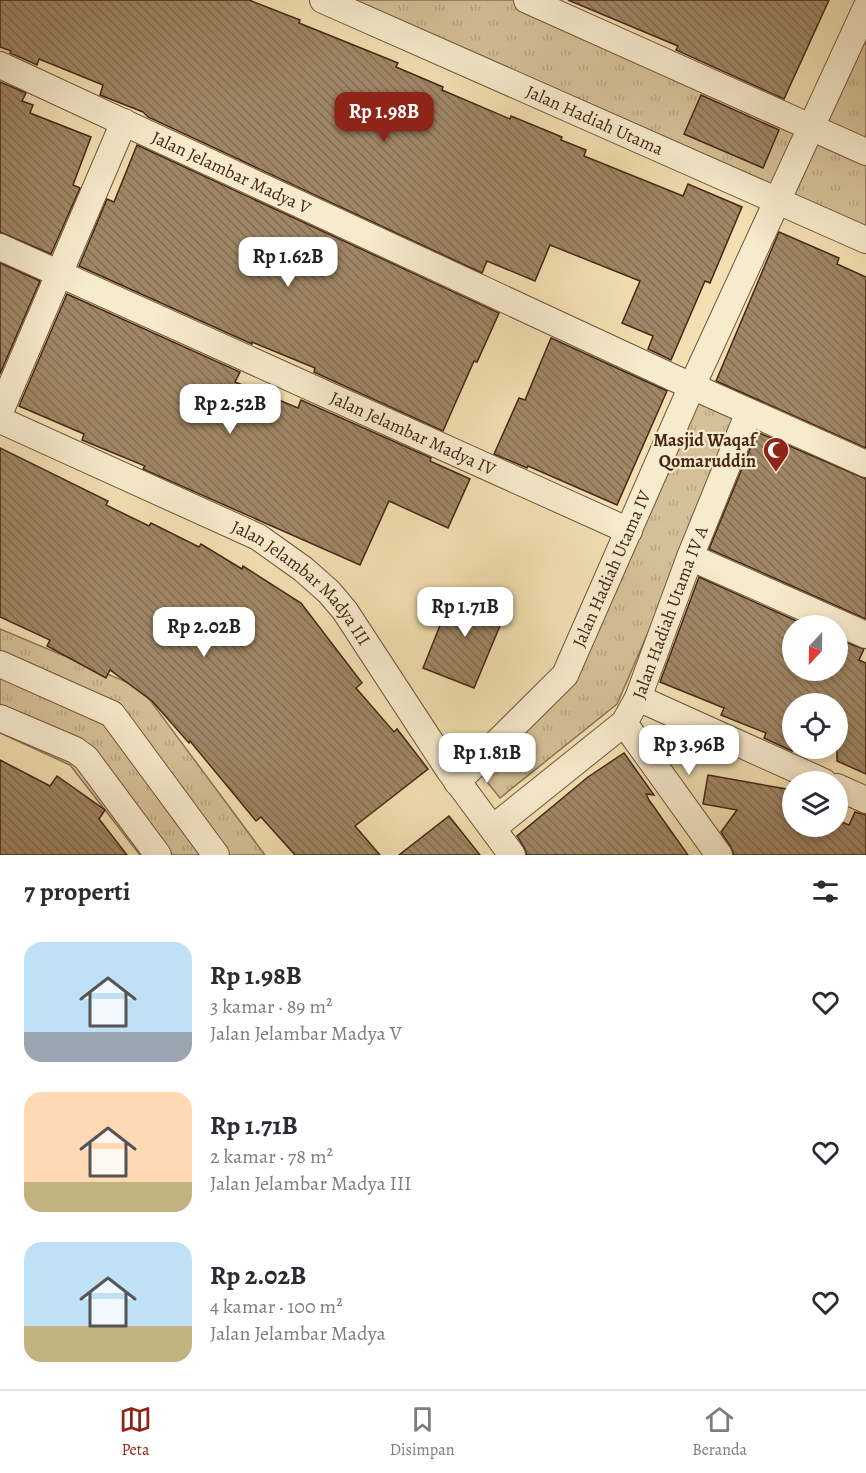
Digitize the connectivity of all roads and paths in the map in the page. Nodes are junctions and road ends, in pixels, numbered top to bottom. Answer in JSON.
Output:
{"nodes":[{"id":1,"x":323,"y":0,"type":"edge"},
{"id":2,"x":526,"y":0,"type":"edge"},
{"id":3,"x":866,"y":8,"type":"edge"},
{"id":4,"x":0,"y":65,"type":"edge"},
{"id":5,"x":124,"y":122,"type":"junction"},
{"id":6,"x":812,"y":127,"type":"junction"},
{"id":7,"x":865,"y":149,"type":"edge"},
{"id":8,"x":778,"y":201,"type":"junction"},
{"id":9,"x":866,"y":240,"type":"edge"},
{"id":10,"x":0,"y":247,"type":"edge"},
{"id":11,"x":59,"y":274,"type":"junction"},
{"id":12,"x":692,"y":386,"type":"junction"},
{"id":13,"x":0,"y":412,"type":"edge"},
{"id":14,"x":749,"y":412,"type":"junction"},
{"id":15,"x":0,"y":420,"type":"edge"},
{"id":16,"x":866,"y":464,"type":"edge"},
{"id":17,"x":629,"y":531,"type":"junction"},
{"id":18,"x":690,"y":557,"type":"junction"},
{"id":19,"x":866,"y":635,"type":"edge"},
{"id":20,"x":0,"y":664,"type":"edge"},
{"id":21,"x":638,"y":698,"type":"junction"},
{"id":22,"x":0,"y":718,"type":"edge"},
{"id":23,"x":624,"y":723,"type":"junction"},
{"id":24,"x":800,"y":771,"type":"edge"},
{"id":25,"x":457,"y":782,"type":"junction"},
{"id":26,"x":848,"y":793,"type":"edge"},
{"id":27,"x":866,"y":800,"type":"edge"},
{"id":28,"x":493,"y":828,"type":"junction"},
{"id":29,"x":158,"y":855,"type":"edge"},
{"id":30,"x":216,"y":855,"type":"edge"},
{"id":31,"x":512,"y":855,"type":"edge"},
{"id":32,"x":719,"y":855,"type":"edge"}],
"edges":[{"from":1,"to":8,"type":"street","name":"Jalan Hadiah Utama"},
{"from":2,"to":6,"type":"street"},
{"from":3,"to":6,"type":"street","name":"Jalan Hadiah Utama IV"},
{"from":4,"to":5,"type":"street","name":"Jalan Jelambar Madya V"},
{"from":5,"to":11,"type":"street"},
{"from":5,"to":12,"type":"street","name":"Jalan Jelambar Madya V"},
{"from":6,"to":7,"type":"street"},
{"from":6,"to":8,"type":"street","name":"Jalan Hadiah Utama IV"},
{"from":8,"to":9,"type":"street","name":"Jalan Hadiah Utama"},
{"from":8,"to":12,"type":"street","name":"Jalan Hadiah Utama IV"},
{"from":10,"to":11,"type":"street","name":"Jalan Jelambar Madya IV"},
{"from":11,"to":13,"type":"street"},
{"from":11,"to":17,"type":"street","name":"Jalan Jelambar Madya IV"},
{"from":12,"to":14,"type":"street","name":"Jalan Jelambar Madya V"},
{"from":12,"to":17,"type":"street","name":"Jalan Hadiah Utama IV"},
{"from":14,"to":16,"type":"street","name":"Jalan Jelambar Madya V"},
{"from":14,"to":18,"type":"street","name":"Jalan Hadiah Utama IV A"},
{"from":15,"to":25,"type":"street","name":"Jalan Jelambar Madya III"},
{"from":17,"to":25,"type":"street","name":"Jalan Hadiah Utama IV"},
{"from":18,"to":19,"type":"street"},
{"from":18,"to":21,"type":"street","name":"Jalan Hadiah Utama IV A"},
{"from":20,"to":30,"type":"street"},
{"from":21,"to":23,"type":"street","name":"Jalan Hadiah Utama IV A"},
{"from":21,"to":24,"type":"street"},
{"from":22,"to":29,"type":"street"},
{"from":23,"to":28,"type":"street","name":"Jalan Hadiah Utama IV A"},
{"from":23,"to":32,"type":"street"},
{"from":25,"to":28,"type":"street","name":"Jalan Jelambar Madya III"},
{"from":26,"to":27,"type":"street"},
{"from":28,"to":31,"type":"street","name":"Jalan Jelambar Madya III"}]}
